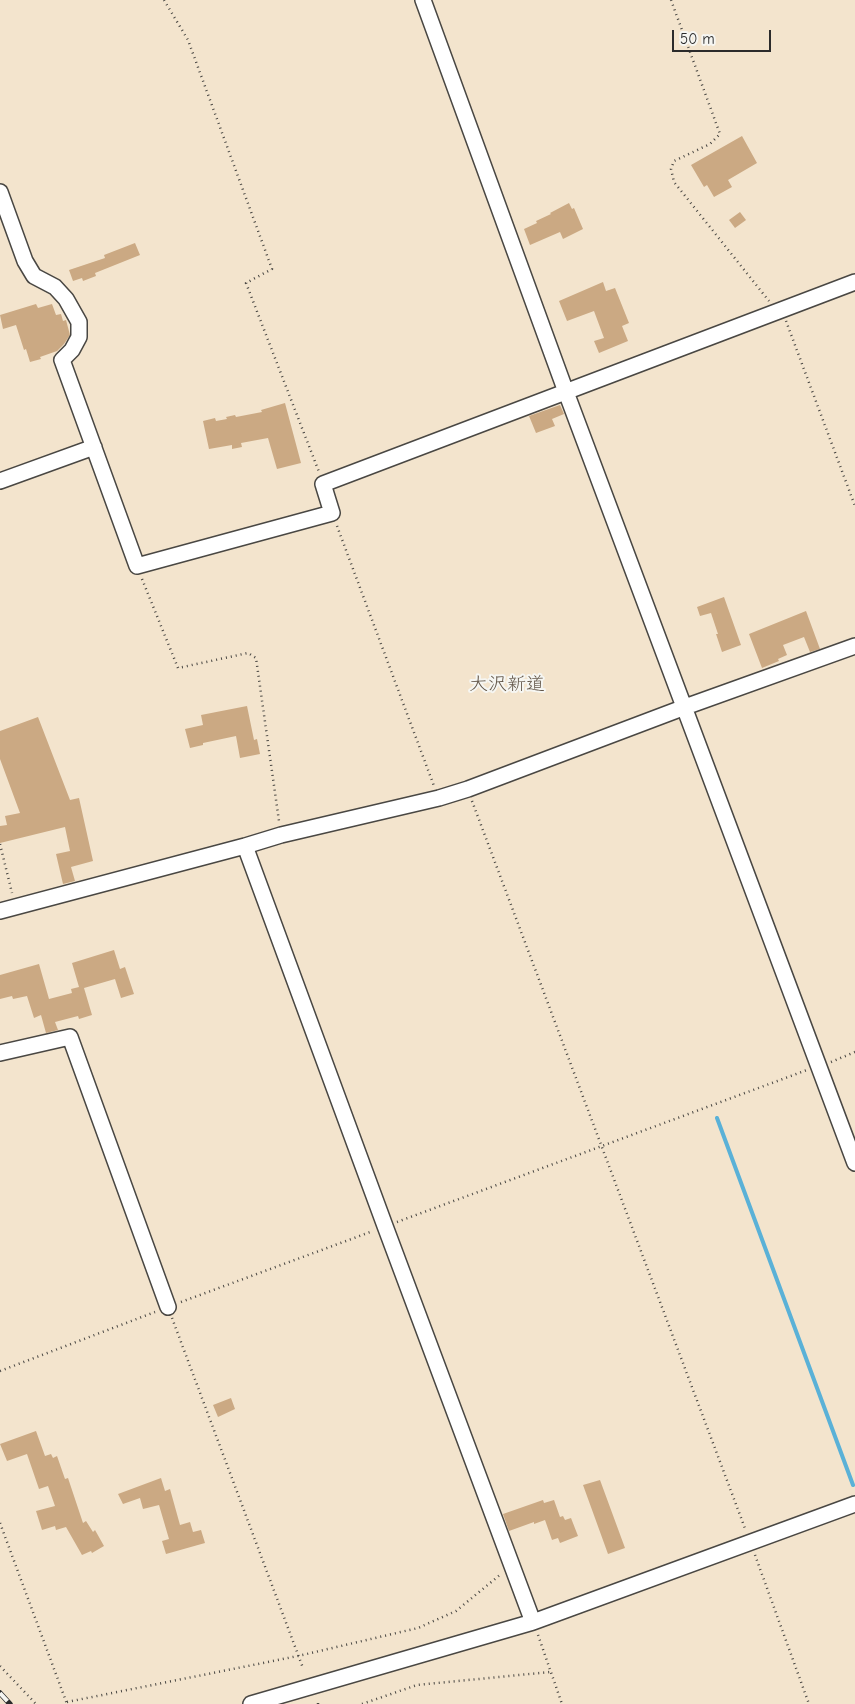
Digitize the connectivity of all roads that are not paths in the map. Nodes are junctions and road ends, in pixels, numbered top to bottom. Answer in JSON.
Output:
{"nodes":[{"id":1,"x":423,"y":0,"type":"edge"},
{"id":2,"x":0,"y":192,"type":"edge"},
{"id":3,"x":855,"y":282,"type":"edge"},
{"id":4,"x":566,"y":392,"type":"junction"},
{"id":5,"x":94,"y":447,"type":"junction"},
{"id":6,"x":0,"y":481,"type":"edge"},
{"id":7,"x":855,"y":646,"type":"edge"},
{"id":8,"x":685,"y":707,"type":"junction"},
{"id":9,"x":245,"y":846,"type":"junction"},
{"id":10,"x":0,"y":911,"type":"edge"},
{"id":11,"x":0,"y":1053,"type":"edge"},
{"id":12,"x":855,"y":1164,"type":"edge"},
{"id":13,"x":168,"y":1307,"type":"road end"},
{"id":14,"x":855,"y":1504,"type":"edge"},
{"id":15,"x":533,"y":1622,"type":"junction"},
{"id":16,"x":251,"y":1704,"type":"edge"}],
"edges":[{"from":1,"to":4,"type":"street"},
{"from":2,"to":5,"type":"street"},
{"from":3,"to":4,"type":"street"},
{"from":4,"to":5,"type":"street"},
{"from":4,"to":8,"type":"street"},
{"from":5,"to":6,"type":"street"},
{"from":7,"to":8,"type":"street"},
{"from":8,"to":9,"type":"street"},
{"from":8,"to":12,"type":"street"},
{"from":9,"to":10,"type":"street"},
{"from":9,"to":15,"type":"street"},
{"from":11,"to":13,"type":"street"},
{"from":14,"to":15,"type":"street"},
{"from":15,"to":16,"type":"street"}]}
